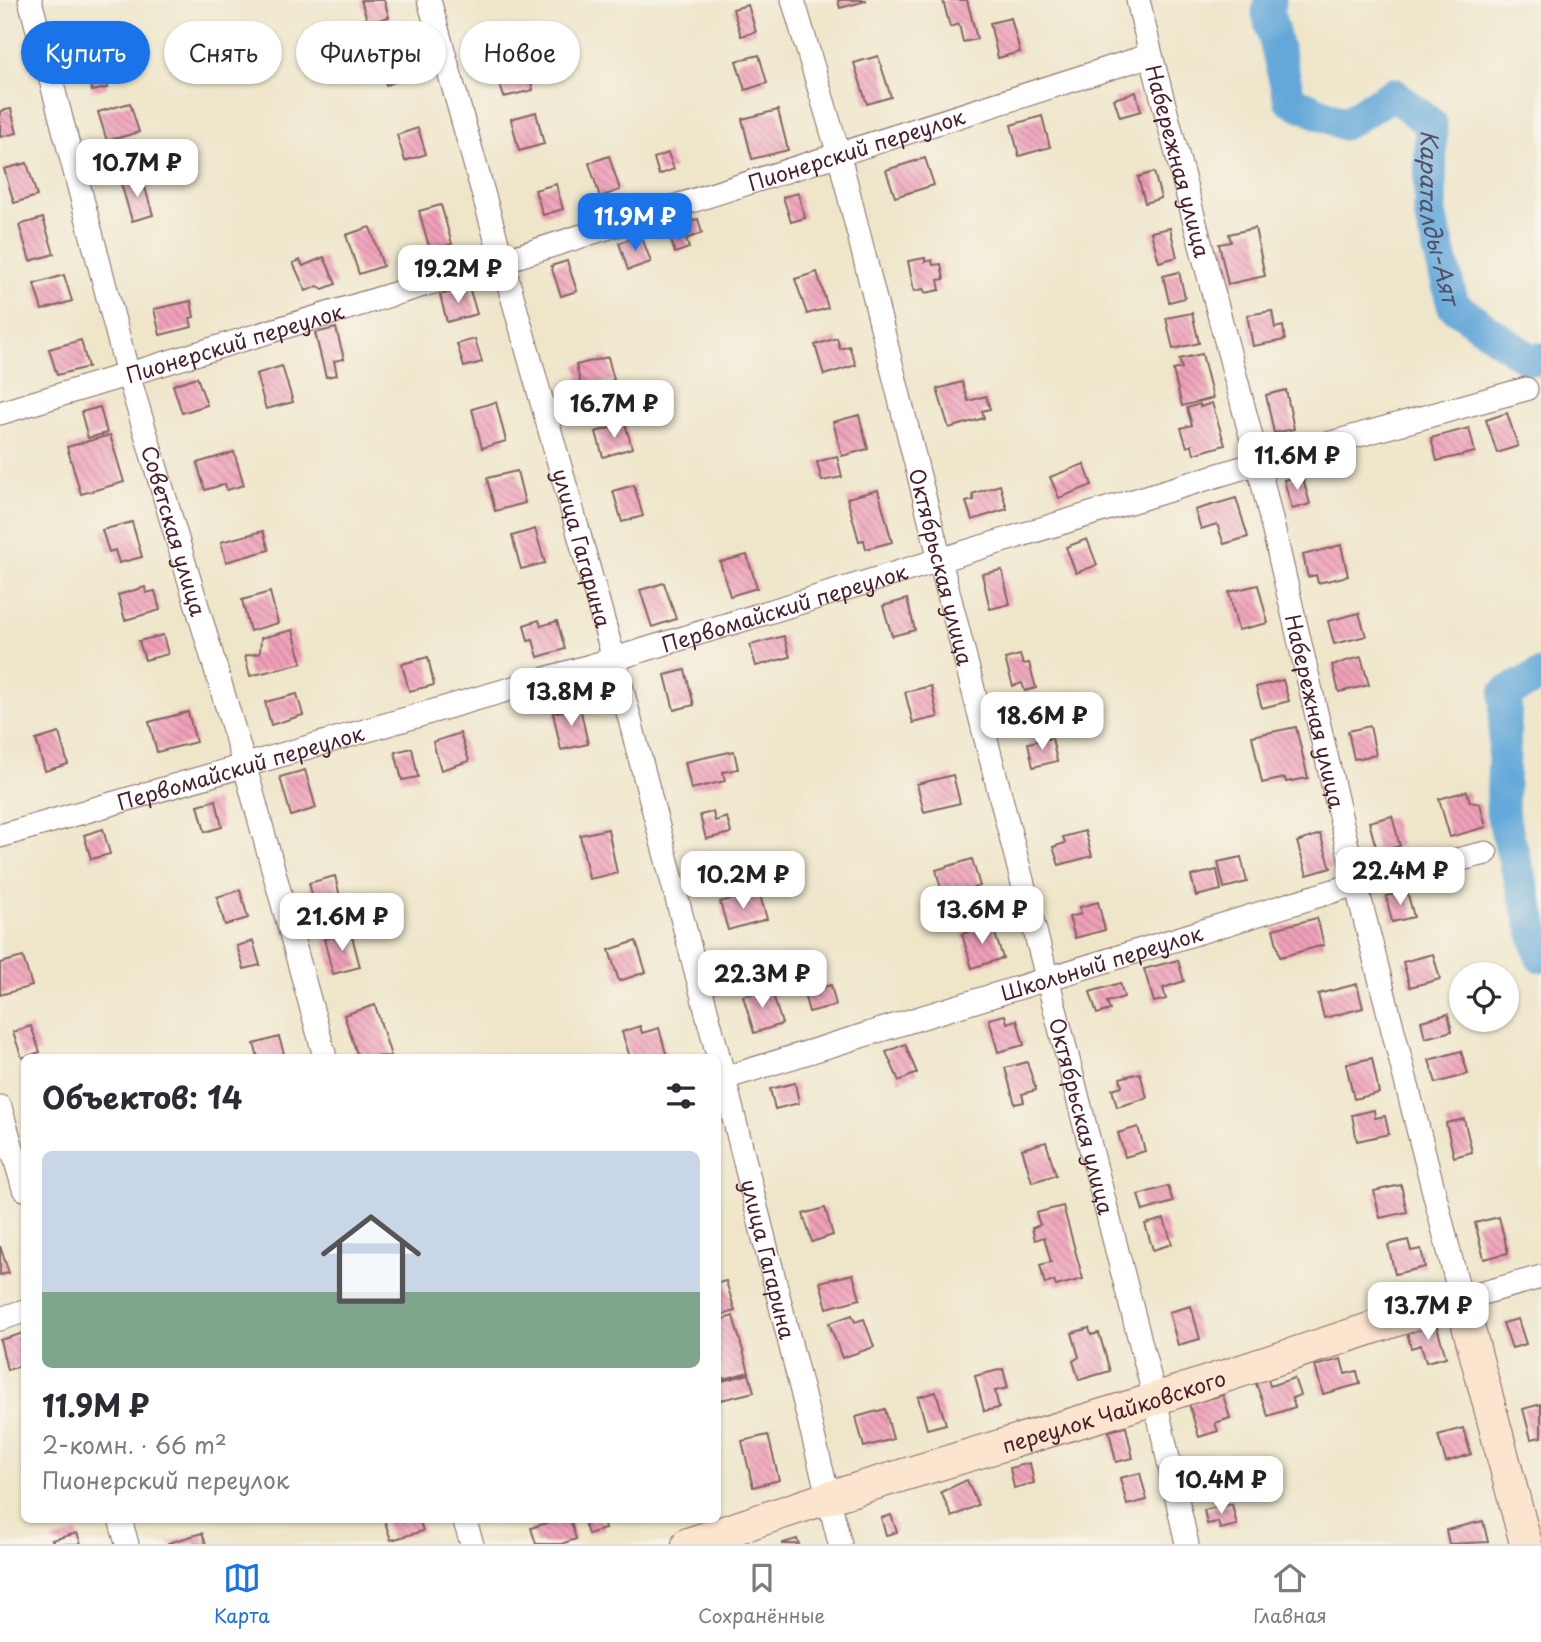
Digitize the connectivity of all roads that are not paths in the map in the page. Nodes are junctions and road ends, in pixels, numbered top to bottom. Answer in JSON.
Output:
{"nodes":[{"id":1,"x":30,"y":0,"type":"edge"},
{"id":2,"x":429,"y":0,"type":"edge"},
{"id":3,"x":793,"y":0,"type":"edge"},
{"id":4,"x":1138,"y":0,"type":"edge"},
{"id":5,"x":1151,"y":55,"type":"junction"},
{"id":6,"x":839,"y":155,"type":"junction"},
{"id":7,"x":503,"y":261,"type":"junction"},
{"id":8,"x":128,"y":373,"type":"junction"},
{"id":9,"x":1527,"y":389,"type":"dead end"},
{"id":10,"x":0,"y":413,"type":"edge"},
{"id":11,"x":1258,"y":463,"type":"junction"},
{"id":12,"x":940,"y":560,"type":"junction"},
{"id":13,"x":614,"y":659,"type":"junction"},
{"id":14,"x":245,"y":767,"type":"junction"},
{"id":15,"x":0,"y":836,"type":"edge"},
{"id":16,"x":1486,"y":853,"type":"dead end"},
{"id":17,"x":1356,"y":884,"type":"junction"},
{"id":18,"x":1048,"y":978,"type":"junction"},
{"id":19,"x":324,"y":1054,"type":"edge"},
{"id":20,"x":715,"y":1054,"type":"edge"},
{"id":21,"x":721,"y":1079,"type":"edge"},
{"id":22,"x":0,"y":1107,"type":"edge"},
{"id":23,"x":21,"y":1179,"type":"edge"},
{"id":24,"x":1541,"y":1277,"type":"edge"},
{"id":25,"x":1461,"y":1299,"type":"junction"},
{"id":26,"x":21,"y":1312,"type":"edge"},
{"id":27,"x":0,"y":1319,"type":"edge"},
{"id":28,"x":1155,"y":1399,"type":"junction"},
{"id":29,"x":827,"y":1498,"type":"junction"},
{"id":30,"x":121,"y":1523,"type":"edge"},
{"id":31,"x":465,"y":1523,"type":"edge"},
{"id":32,"x":127,"y":1544,"type":"edge"},
{"id":33,"x":472,"y":1544,"type":"edge"},
{"id":34,"x":688,"y":1544,"type":"edge"},
{"id":35,"x":840,"y":1544,"type":"edge"},
{"id":36,"x":1187,"y":1544,"type":"edge"},
{"id":37,"x":1526,"y":1544,"type":"edge"}],
"edges":[{"from":1,"to":8,"type":"street","name":"Советская улица"},
{"from":2,"to":7,"type":"street","name":"улица Гагарина"},
{"from":3,"to":6,"type":"street","name":"Октябрьская улица"},
{"from":4,"to":5,"type":"street","name":"Набережная улица"},
{"from":5,"to":6,"type":"street","name":"Пионерский переулок"},
{"from":5,"to":11,"type":"street","name":"Набережная улица"},
{"from":6,"to":7,"type":"street","name":"Пионерский переулок"},
{"from":6,"to":12,"type":"street","name":"Октябрьская улица"},
{"from":7,"to":8,"type":"street","name":"Пионерский переулок"},
{"from":7,"to":13,"type":"street","name":"улица Гагарина"},
{"from":8,"to":10,"type":"street","name":"Пионерский переулок"},
{"from":8,"to":14,"type":"street","name":"Советская улица"},
{"from":9,"to":11,"type":"street","name":"Первомайский переулок"},
{"from":11,"to":12,"type":"street","name":"Первомайский переулок"},
{"from":11,"to":17,"type":"street","name":"Набережная улица"},
{"from":12,"to":13,"type":"street","name":"Первомайский переулок"},
{"from":12,"to":18,"type":"street","name":"Октябрьская улица"},
{"from":13,"to":14,"type":"street","name":"Первомайский переулок"},
{"from":13,"to":20,"type":"street","name":"улица Гагарина"},
{"from":14,"to":15,"type":"street","name":"Первомайский переулок"},
{"from":14,"to":19,"type":"street","name":"Советская улица"},
{"from":16,"to":17,"type":"street","name":"Школьный переулок"},
{"from":17,"to":18,"type":"street","name":"Школьный переулок"},
{"from":17,"to":25,"type":"street","name":"Набережная улица"},
{"from":18,"to":21,"type":"street","name":"Школьный переулок"},
{"from":18,"to":28,"type":"street","name":"Октябрьская улица"},
{"from":21,"to":29,"type":"street","name":"улица Гагарина"},
{"from":22,"to":23,"type":"street"},
{"from":24,"to":25,"type":"street","name":"переулок Чайковского"},
{"from":25,"to":28,"type":"street","name":"переулок Чайковского"},
{"from":25,"to":37,"type":"street","name":"Набережная улица"},
{"from":26,"to":27,"type":"street"},
{"from":28,"to":29,"type":"street","name":"переулок Чайковского"},
{"from":28,"to":36,"type":"street","name":"Октябрьская улица"},
{"from":29,"to":34,"type":"street","name":"переулок Чайковского"},
{"from":29,"to":35,"type":"street","name":"улица Гагарина"},
{"from":30,"to":32,"type":"street"},
{"from":31,"to":33,"type":"street"}]}
